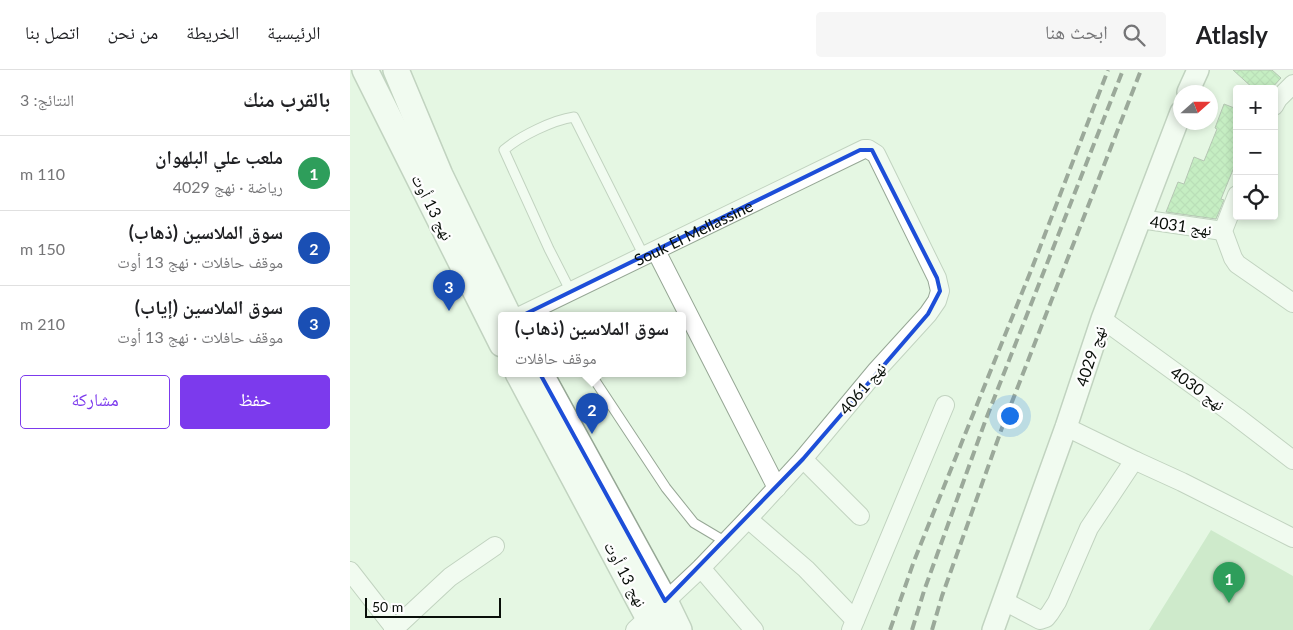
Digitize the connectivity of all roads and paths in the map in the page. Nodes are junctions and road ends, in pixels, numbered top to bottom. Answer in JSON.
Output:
{"nodes":[{"id":1,"x":365,"y":70,"type":"edge"},
{"id":2,"x":396,"y":70,"type":"edge"},
{"id":3,"x":1198,"y":70,"type":"edge"},
{"id":4,"x":1189,"y":84,"type":"edge"},
{"id":5,"x":1293,"y":84,"type":"edge"},
{"id":6,"x":1278,"y":99,"type":"edge"},
{"id":7,"x":1173,"y":130,"type":"edge"},
{"id":8,"x":864,"y":149,"type":"joint"},
{"id":9,"x":1233,"y":205,"type":"edge"},
{"id":10,"x":1140,"y":219,"type":"junction"},
{"id":11,"x":1223,"y":231,"type":"junction"},
{"id":12,"x":650,"y":254,"type":"junction"},
{"id":13,"x":571,"y":292,"type":"junction"},
{"id":14,"x":1293,"y":303,"type":"edge"},
{"id":15,"x":507,"y":312,"type":"edge"},
{"id":16,"x":528,"y":312,"type":"edge"},
{"id":17,"x":681,"y":312,"type":"edge"},
{"id":18,"x":1102,"y":319,"type":"junction"},
{"id":19,"x":686,"y":320,"type":"edge"},
{"id":20,"x":498,"y":336,"type":"edge"},
{"id":21,"x":520,"y":377,"type":"edge"},
{"id":22,"x":542,"y":377,"type":"edge"},
{"id":23,"x":593,"y":377,"type":"edge"},
{"id":24,"x":945,"y":405,"type":"dead end"},
{"id":25,"x":1066,"y":427,"type":"junction"},
{"id":26,"x":803,"y":459,"type":"junction"},
{"id":27,"x":1293,"y":460,"type":"edge"},
{"id":28,"x":1136,"y":462,"type":"junction"},
{"id":29,"x":777,"y":488,"type":"junction"},
{"id":30,"x":860,"y":516,"type":"dead end"},
{"id":31,"x":748,"y":519,"type":"junction"},
{"id":32,"x":1293,"y":538,"type":"edge"},
{"id":33,"x":726,"y":542,"type":"junction"},
{"id":34,"x":495,"y":546,"type":"dead end"},
{"id":35,"x":701,"y":568,"type":"junction"},
{"id":36,"x":350,"y":571,"type":"edge"},
{"id":37,"x":1004,"y":601,"type":"junction"},
{"id":38,"x":651,"y":620,"type":"edge"},
{"id":39,"x":853,"y":625,"type":"edge"},
{"id":40,"x":394,"y":630,"type":"edge"},
{"id":41,"x":679,"y":630,"type":"edge"},
{"id":42,"x":754,"y":630,"type":"edge"},
{"id":43,"x":993,"y":630,"type":"edge"}],
"edges":[{"from":1,"to":20,"type":"main road","name":"نهج 13 أوت"},
{"from":2,"to":15,"type":"main road","name":"نهج 13 أوت"},
{"from":3,"to":4,"type":"street"},
{"from":5,"to":6,"type":"street"},
{"from":7,"to":10,"type":"street","name":"نهج 4029"},
{"from":8,"to":12,"type":"street","name":"Souk El Mellassine"},
{"from":8,"to":26,"type":"street","name":"نهج 4061"},
{"from":9,"to":11,"type":"street","name":"نهج 4031"},
{"from":10,"to":11,"type":"street","name":"نهج 4031"},
{"from":10,"to":18,"type":"street","name":"نهج 4029"},
{"from":11,"to":14,"type":"street","name":"نهج 4031"},
{"from":12,"to":13,"type":"street","name":"Souk El Mellassine"},
{"from":12,"to":13,"type":"lane"},
{"from":12,"to":17,"type":"street"},
{"from":13,"to":16,"type":"street","name":"Souk El Mellassine"},
{"from":18,"to":25,"type":"street","name":"نهج 4029"},
{"from":18,"to":27,"type":"street","name":"نهج 4030"},
{"from":19,"to":29,"type":"street"},
{"from":21,"to":38,"type":"main road","name":"نهج 13 أوت"},
{"from":22,"to":38,"type":"main road","name":"نهج 13 أوت"},
{"from":23,"to":33,"type":"lane"},
{"from":24,"to":39,"type":"street"},
{"from":25,"to":28,"type":"street"},
{"from":25,"to":37,"type":"street","name":"نهج 4029"},
{"from":26,"to":29,"type":"street","name":"نهج 4061"},
{"from":26,"to":30,"type":"street"},
{"from":28,"to":32,"type":"street"},
{"from":28,"to":37,"type":"street"},
{"from":29,"to":31,"type":"street","name":"نهج 4061"},
{"from":31,"to":33,"type":"street","name":"نهج 4061"},
{"from":31,"to":39,"type":"street"},
{"from":33,"to":35,"type":"street","name":"نهج 4061"},
{"from":34,"to":40,"type":"street"},
{"from":35,"to":38,"type":"street","name":"نهج 4061"},
{"from":35,"to":42,"type":"street"},
{"from":36,"to":40,"type":"street"},
{"from":37,"to":43,"type":"street","name":"نهج 4029"},
{"from":38,"to":41,"type":"main road"}]}
